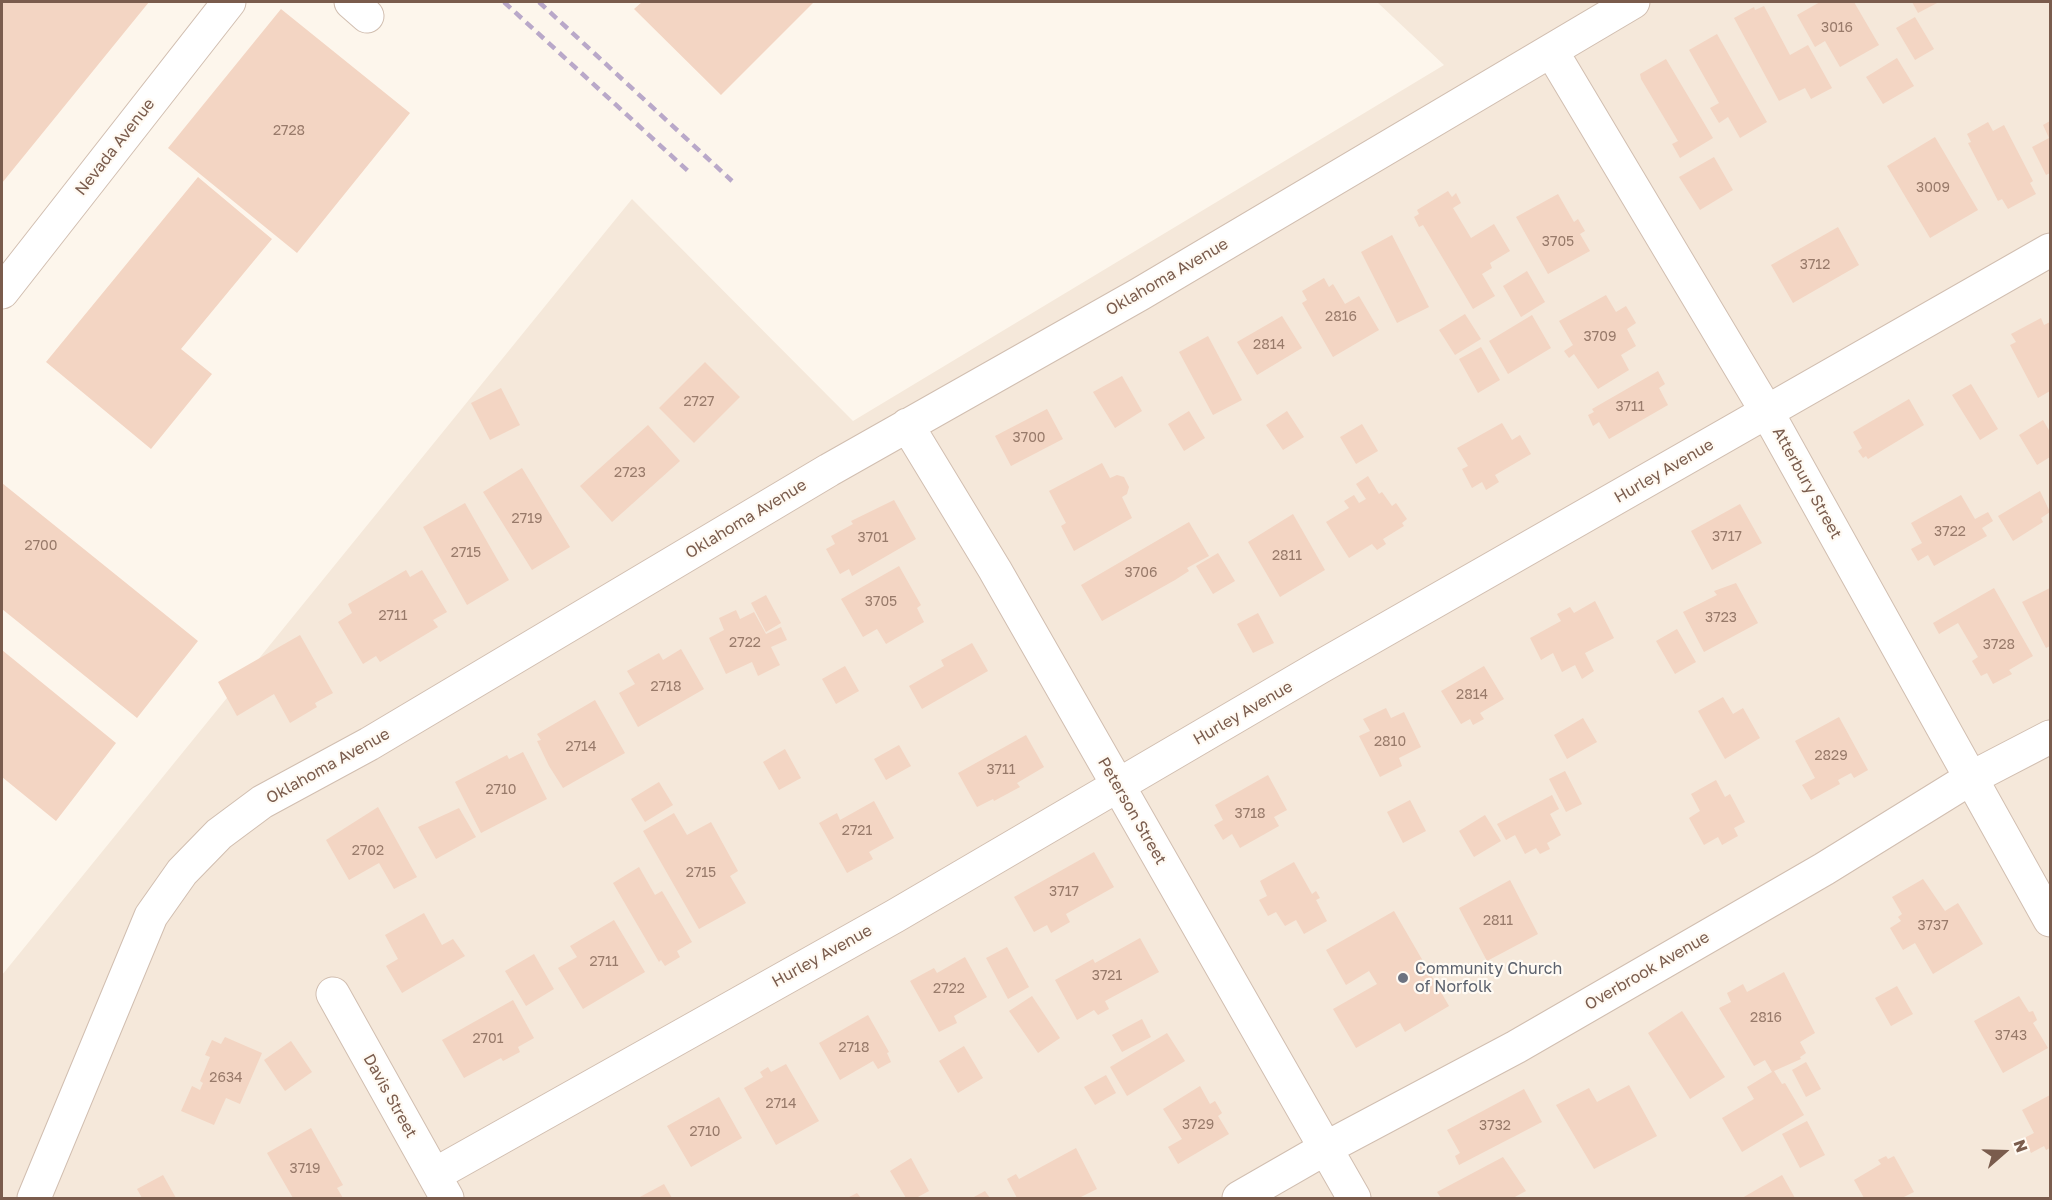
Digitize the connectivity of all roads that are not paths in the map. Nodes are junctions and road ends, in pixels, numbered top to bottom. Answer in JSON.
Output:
{"nodes":[{"id":1,"x":229,"y":2,"type":"edge"},
{"id":2,"x":1633,"y":2,"type":"edge"},
{"id":3,"x":1552,"y":52,"type":"junction"},
{"id":4,"x":2050,"y":250,"type":"edge"},
{"id":5,"x":2,"y":292,"type":"edge"},
{"id":6,"x":1767,"y":412,"type":"junction"},
{"id":7,"x":907,"y":425,"type":"junction"},
{"id":8,"x":2050,"y":737,"type":"edge"},
{"id":9,"x":1971,"y":778,"type":"junction"},
{"id":10,"x":1118,"y":786,"type":"junction"},
{"id":11,"x":2050,"y":920,"type":"edge"},
{"id":12,"x":333,"y":994,"type":"dead end"},
{"id":13,"x":1326,"y":1148,"type":"junction"},
{"id":14,"x":440,"y":1187,"type":"edge"},
{"id":15,"x":34,"y":1198,"type":"edge"},
{"id":16,"x":1239,"y":1198,"type":"edge"},
{"id":17,"x":1354,"y":1198,"type":"edge"}],
"edges":[{"from":1,"to":5,"type":"street","name":"Nevada Avenue"},
{"from":2,"to":3,"type":"street","name":"Oklahoma Avenue"},
{"from":3,"to":6,"type":"street","name":"Atterbury Street"},
{"from":3,"to":7,"type":"street","name":"Oklahoma Avenue"},
{"from":4,"to":6,"type":"street","name":"Hurley Avenue"},
{"from":6,"to":9,"type":"street","name":"Atterbury Street"},
{"from":6,"to":10,"type":"street","name":"Hurley Avenue"},
{"from":7,"to":10,"type":"street","name":"Peterson Street"},
{"from":7,"to":15,"type":"street","name":"Oklahoma Avenue"},
{"from":8,"to":9,"type":"street","name":"Overbrook Avenue"},
{"from":9,"to":11,"type":"street","name":"Atterbury Street"},
{"from":9,"to":13,"type":"street","name":"Overbrook Avenue"},
{"from":10,"to":13,"type":"street","name":"Peterson Street"},
{"from":10,"to":14,"type":"street","name":"Hurley Avenue"},
{"from":12,"to":14,"type":"street","name":"Davis Street"},
{"from":13,"to":16,"type":"street","name":"Overbrook Avenue"},
{"from":13,"to":17,"type":"street","name":"Peterson Street"}]}
